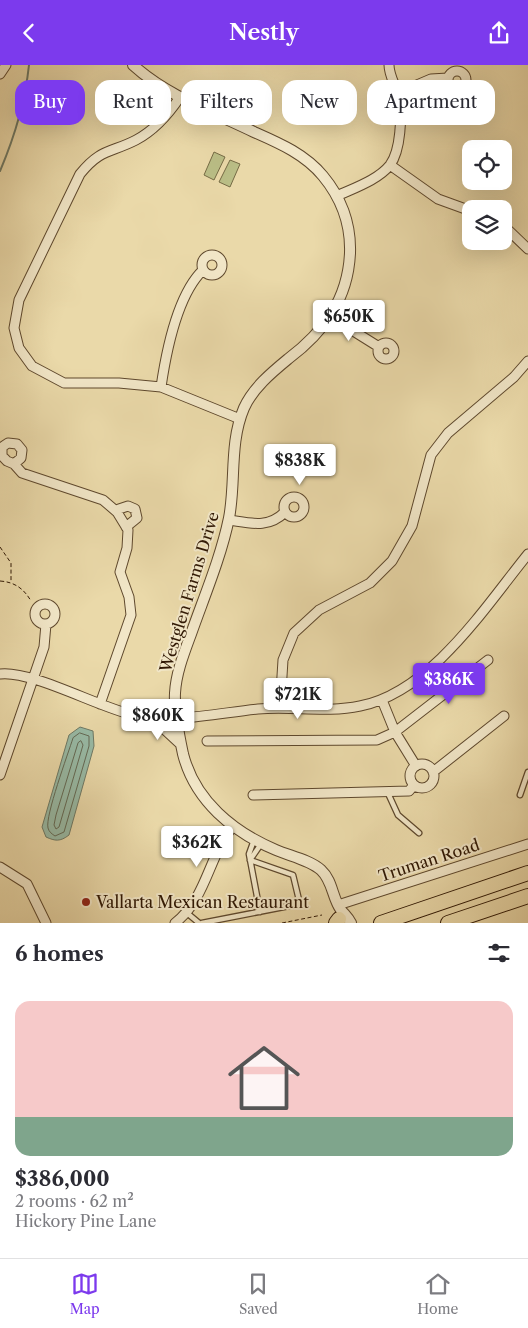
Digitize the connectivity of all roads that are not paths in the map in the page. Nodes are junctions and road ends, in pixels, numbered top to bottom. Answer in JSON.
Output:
{"nodes":[{"id":1,"x":6,"y":65,"type":"edge"},
{"id":2,"x":133,"y":65,"type":"edge"},
{"id":3,"x":389,"y":65,"type":"edge"},
{"id":4,"x":0,"y":74,"type":"edge"},
{"id":5,"x":448,"y":78,"type":"dead end"},
{"id":6,"x":394,"y":80,"type":"edge"},
{"id":7,"x":429,"y":80,"type":"edge"},
{"id":8,"x":180,"y":97,"type":"junction"},
{"id":9,"x":401,"y":125,"type":"edge"},
{"id":10,"x":390,"y":165,"type":"junction"},
{"id":11,"x":337,"y":196,"type":"junction"},
{"id":12,"x":462,"y":208,"type":"edge"},
{"id":13,"x":512,"y":234,"type":"edge"},
{"id":14,"x":528,"y":249,"type":"edge"},
{"id":15,"x":202,"y":270,"type":"dead end"},
{"id":16,"x":331,"y":317,"type":"junction"},
{"id":17,"x":379,"y":347,"type":"dead end"},
{"id":18,"x":528,"y":361,"type":"edge"},
{"id":19,"x":162,"y":387,"type":"junction"},
{"id":20,"x":240,"y":419,"type":"junction"},
{"id":21,"x":14,"y":464,"type":"dead end"},
{"id":22,"x":116,"y":510,"type":"junction"},
{"id":23,"x":285,"y":512,"type":"dead end"},
{"id":24,"x":229,"y":520,"type":"junction"},
{"id":25,"x":126,"y":527,"type":"junction"},
{"id":26,"x":528,"y":554,"type":"edge"},
{"id":27,"x":46,"y":624,"type":"dead end"},
{"id":28,"x":488,"y":660,"type":"dead end"},
{"id":29,"x":0,"y":674,"type":"edge"},
{"id":30,"x":33,"y":680,"type":"junction"},
{"id":31,"x":382,"y":700,"type":"junction"},
{"id":32,"x":100,"y":704,"type":"junction"},
{"id":33,"x":280,"y":709,"type":"junction"},
{"id":34,"x":504,"y":716,"type":"dead end"},
{"id":35,"x":178,"y":717,"type":"junction"},
{"id":36,"x":154,"y":719,"type":"junction"},
{"id":37,"x":395,"y":732,"type":"junction"},
{"id":38,"x":207,"y":741,"type":"dead end"},
{"id":39,"x":182,"y":745,"type":"junction"},
{"id":40,"x":416,"y":766,"type":"junction"},
{"id":41,"x":433,"y":772,"type":"junction"},
{"id":42,"x":528,"y":772,"type":"edge"},
{"id":43,"x":0,"y":775,"type":"edge"},
{"id":44,"x":414,"y":785,"type":"junction"},
{"id":45,"x":387,"y":791,"type":"junction"},
{"id":46,"x":253,"y":795,"type":"dead end"},
{"id":47,"x":520,"y":795,"type":"dead end"},
{"id":48,"x":233,"y":826,"type":"junction"},
{"id":49,"x":420,"y":833,"type":"dead end"},
{"id":50,"x":258,"y":841,"type":"junction"},
{"id":51,"x":528,"y":844,"type":"edge"},
{"id":52,"x":250,"y":860,"type":"junction"},
{"id":53,"x":0,"y":867,"type":"edge"},
{"id":54,"x":528,"y":873,"type":"edge"},
{"id":55,"x":528,"y":896,"type":"edge"},
{"id":56,"x":260,"y":912,"type":"junction"},
{"id":57,"x":187,"y":913,"type":"junction"},
{"id":58,"x":341,"y":917,"type":"edge"},
{"id":59,"x":46,"y":923,"type":"edge"},
{"id":60,"x":175,"y":923,"type":"edge"},
{"id":61,"x":200,"y":923,"type":"edge"},
{"id":62,"x":381,"y":923,"type":"edge"},
{"id":63,"x":448,"y":923,"type":"edge"}],
"edges":[{"from":1,"to":4,"type":"street"},
{"from":2,"to":8,"type":"street","name":"Westglen Farms Drive"},
{"from":3,"to":6,"type":"street"},
{"from":5,"to":7,"type":"street"},
{"from":8,"to":11,"type":"street","name":"Westglen Farms Drive"},
{"from":8,"to":19,"type":"street"},
{"from":9,"to":10,"type":"street"},
{"from":10,"to":11,"type":"street"},
{"from":10,"to":12,"type":"street"},
{"from":11,"to":16,"type":"street","name":"Westglen Farms Drive"},
{"from":13,"to":14,"type":"street"},
{"from":15,"to":19,"type":"street"},
{"from":16,"to":17,"type":"street"},
{"from":16,"to":20,"type":"street","name":"Westglen Farms Drive"},
{"from":18,"to":33,"type":"street"},
{"from":19,"to":20,"type":"street"},
{"from":20,"to":24,"type":"street","name":"Westglen Farms Drive"},
{"from":21,"to":22,"type":"street"},
{"from":22,"to":25,"type":"street"},
{"from":22,"to":25,"type":"street"},
{"from":23,"to":24,"type":"street"},
{"from":24,"to":35,"type":"street","name":"Westglen Farms Drive"},
{"from":25,"to":32,"type":"street"},
{"from":26,"to":31,"type":"street"},
{"from":27,"to":30,"type":"street"},
{"from":28,"to":37,"type":"street"},
{"from":29,"to":30,"type":"street"},
{"from":30,"to":32,"type":"street"},
{"from":30,"to":43,"type":"street"},
{"from":31,"to":33,"type":"street"},
{"from":31,"to":37,"type":"street"},
{"from":32,"to":36,"type":"street"},
{"from":33,"to":35,"type":"street"},
{"from":34,"to":41,"type":"street"},
{"from":35,"to":36,"type":"street"},
{"from":35,"to":39,"type":"street","name":"Westglen Farms Drive"},
{"from":36,"to":39,"type":"street"},
{"from":37,"to":38,"type":"street"},
{"from":37,"to":40,"type":"street"},
{"from":39,"to":48,"type":"street","name":"Westglen Farms Drive"},
{"from":40,"to":41,"type":"street"},
{"from":40,"to":44,"type":"street"},
{"from":41,"to":44,"type":"street"},
{"from":42,"to":47,"type":"lane"},
{"from":44,"to":45,"type":"street"},
{"from":45,"to":46,"type":"street"},
{"from":45,"to":49,"type":"lane"},
{"from":48,"to":50,"type":"street","name":"Westglen Farms Drive"},
{"from":48,"to":57,"type":"street"},
{"from":50,"to":52,"type":"lane"},
{"from":50,"to":52,"type":"lane"},
{"from":50,"to":58,"type":"street","name":"Westglen Farms Drive"},
{"from":51,"to":58,"type":"street","name":"Truman Road"},
{"from":52,"to":56,"type":"lane"},
{"from":52,"to":56,"type":"lane"},
{"from":53,"to":59,"type":"street"},
{"from":54,"to":62,"type":"highway"},
{"from":55,"to":63,"type":"highway"},
{"from":56,"to":61,"type":"lane"},
{"from":57,"to":60,"type":"street"},
{"from":57,"to":61,"type":"lane"}]}
